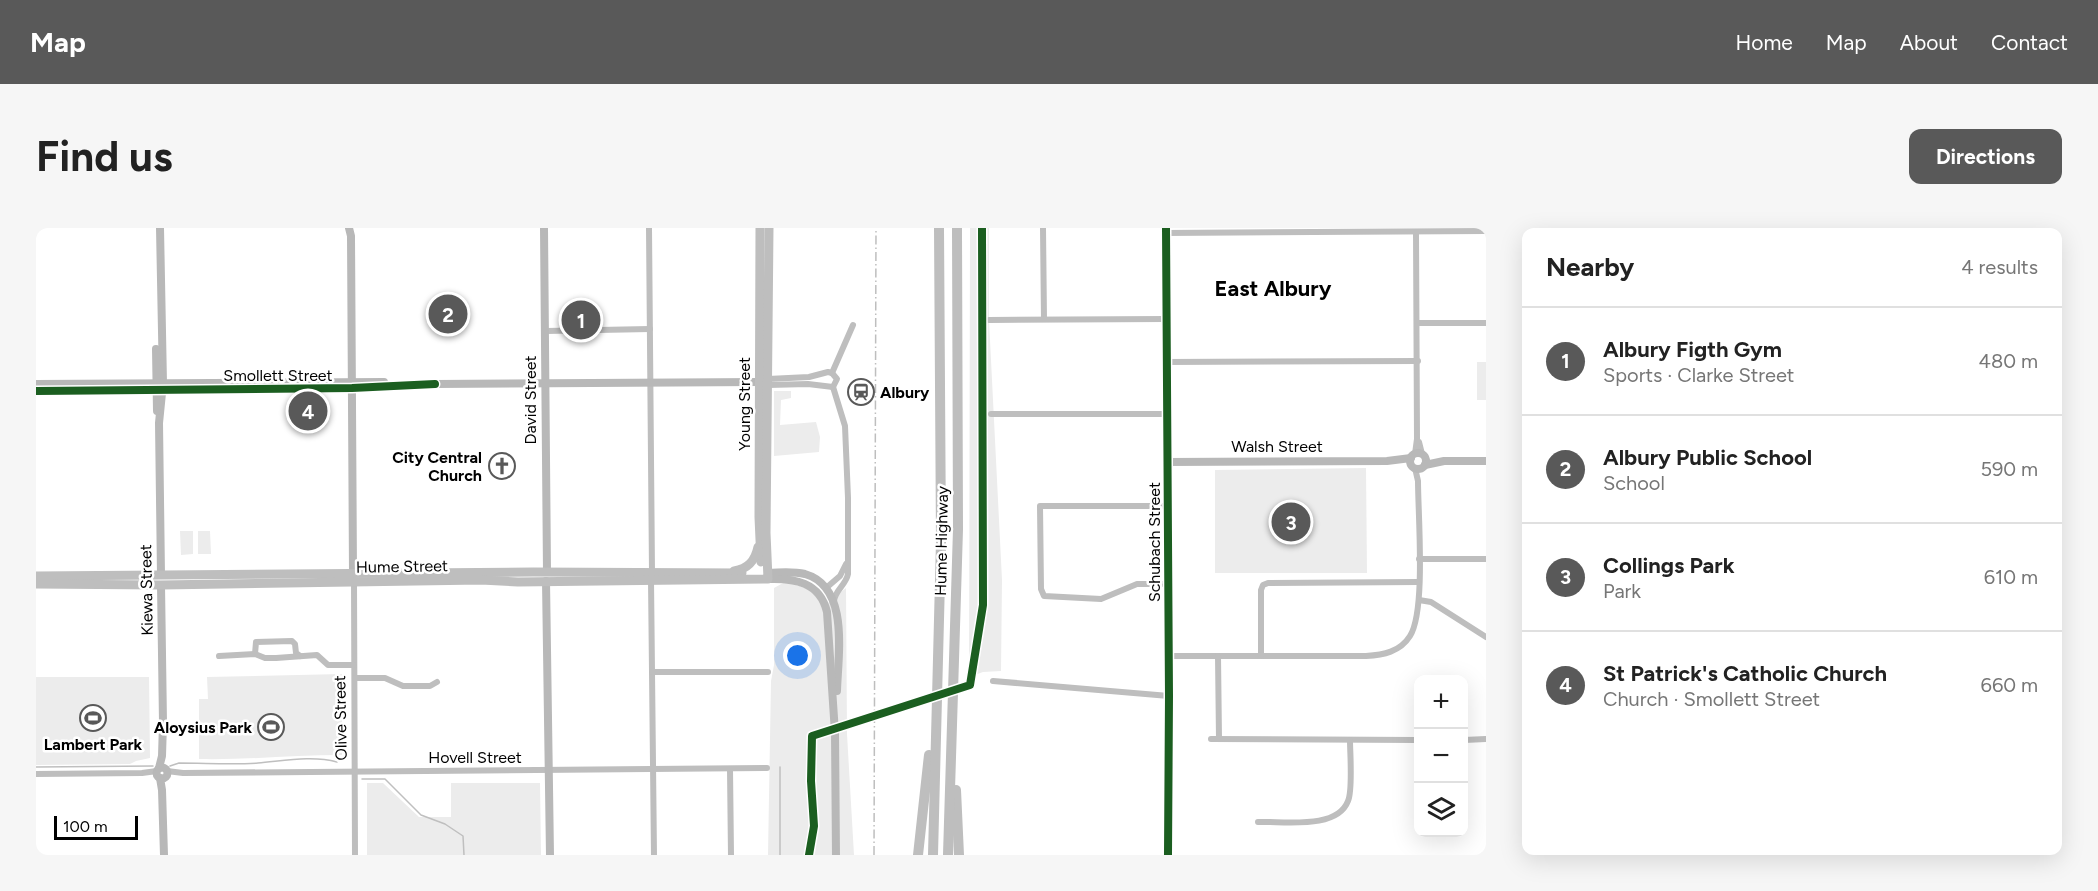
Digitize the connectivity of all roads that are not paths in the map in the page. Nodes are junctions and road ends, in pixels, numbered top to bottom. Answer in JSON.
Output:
{"nodes":[{"id":1,"x":544,"y":228,"type":"edge"},
{"id":2,"x":649,"y":228,"type":"edge"},
{"id":3,"x":760,"y":228,"type":"edge"},
{"id":4,"x":768,"y":228,"type":"edge"},
{"id":5,"x":939,"y":228,"type":"edge"},
{"id":6,"x":957,"y":228,"type":"edge"},
{"id":7,"x":1043,"y":228,"type":"edge"},
{"id":8,"x":1213,"y":230,"type":"edge"},
{"id":9,"x":1368,"y":230,"type":"edge"},
{"id":10,"x":1473,"y":230,"type":"edge"},
{"id":11,"x":352,"y":231,"type":"edge"},
{"id":12,"x":1166,"y":231,"type":"edge"},
{"id":13,"x":1486,"y":231,"type":"edge"},
{"id":14,"x":1416,"y":232,"type":"junction"},
{"id":15,"x":157,"y":233,"type":"edge"},
{"id":16,"x":1044,"y":319,"type":"junction"},
{"id":17,"x":1166,"y":319,"type":"junction"},
{"id":18,"x":989,"y":320,"type":"dead end"},
{"id":19,"x":1417,"y":323,"type":"junction"},
{"id":20,"x":1486,"y":323,"type":"edge"},
{"id":21,"x":853,"y":325,"type":"dead end"},
{"id":22,"x":650,"y":329,"type":"junction"},
{"id":23,"x":546,"y":331,"type":"junction"},
{"id":24,"x":1418,"y":361,"type":"junction"},
{"id":25,"x":1166,"y":362,"type":"junction"},
{"id":26,"x":832,"y":373,"type":"junction"},
{"id":27,"x":823,"y":374,"type":"junction"},
{"id":28,"x":765,"y":382,"type":"junction"},
{"id":29,"x":545,"y":383,"type":"junction"},
{"id":30,"x":650,"y":383,"type":"junction"},
{"id":31,"x":352,"y":385,"type":"junction"},
{"id":32,"x":159,"y":386,"type":"junction"},
{"id":33,"x":823,"y":386,"type":"junction"},
{"id":34,"x":38,"y":387,"type":"edge"},
{"id":35,"x":832,"y":387,"type":"junction"},
{"id":36,"x":991,"y":414,"type":"dead end"},
{"id":37,"x":1166,"y":414,"type":"junction"},
{"id":38,"x":1418,"y":461,"type":"junction"},
{"id":39,"x":1486,"y":461,"type":"edge"},
{"id":40,"x":1167,"y":462,"type":"junction"},
{"id":41,"x":1167,"y":506,"type":"junction"},
{"id":42,"x":759,"y":542,"type":"junction"},
{"id":43,"x":1419,"y":559,"type":"junction"},
{"id":44,"x":1486,"y":559,"type":"edge"},
{"id":45,"x":847,"y":560,"type":"junction"},
{"id":46,"x":726,"y":573,"type":"junction"},
{"id":47,"x":36,"y":576,"type":"edge"},
{"id":48,"x":651,"y":576,"type":"junction"},
{"id":49,"x":765,"y":576,"type":"junction"},
{"id":50,"x":547,"y":577,"type":"junction"},
{"id":51,"x":354,"y":578,"type":"junction"},
{"id":52,"x":940,"y":578,"type":"junction"},
{"id":53,"x":161,"y":580,"type":"junction"},
{"id":54,"x":1419,"y":582,"type":"junction"},
{"id":55,"x":36,"y":584,"type":"edge"},
{"id":56,"x":1168,"y":584,"type":"junction"},
{"id":57,"x":826,"y":588,"type":"junction"},
{"id":58,"x":1419,"y":600,"type":"junction"},
{"id":59,"x":836,"y":610,"type":"junction"},
{"id":60,"x":1486,"y":637,"type":"edge"},
{"id":61,"x":953,"y":652,"type":"junction"},
{"id":62,"x":830,"y":653,"type":"junction"},
{"id":63,"x":255,"y":654,"type":"junction"},
{"id":64,"x":219,"y":656,"type":"dead end"},
{"id":65,"x":300,"y":656,"type":"junction"},
{"id":66,"x":1169,"y":656,"type":"junction"},
{"id":67,"x":1218,"y":656,"type":"junction"},
{"id":68,"x":1261,"y":656,"type":"junction"},
{"id":69,"x":354,"y":665,"type":"junction"},
{"id":70,"x":652,"y":672,"type":"junction"},
{"id":71,"x":768,"y":672,"type":"dead end"},
{"id":72,"x":355,"y":678,"type":"junction"},
{"id":73,"x":993,"y":681,"type":"dead end"},
{"id":74,"x":437,"y":682,"type":"dead end"},
{"id":75,"x":1169,"y":696,"type":"junction"},
{"id":76,"x":835,"y":733,"type":"junction"},
{"id":77,"x":1211,"y":739,"type":"dead end"},
{"id":78,"x":1219,"y":739,"type":"junction"},
{"id":79,"x":1350,"y":740,"type":"junction"},
{"id":80,"x":1414,"y":740,"type":"edge"},
{"id":81,"x":1468,"y":740,"type":"edge"},
{"id":82,"x":1486,"y":740,"type":"edge"},
{"id":83,"x":767,"y":768,"type":"dead end"},
{"id":84,"x":652,"y":769,"type":"junction"},
{"id":85,"x":730,"y":769,"type":"junction"},
{"id":86,"x":549,"y":770,"type":"junction"},
{"id":87,"x":356,"y":772,"type":"junction"},
{"id":88,"x":162,"y":773,"type":"junction"},
{"id":89,"x":36,"y":774,"type":"edge"},
{"id":90,"x":1258,"y":822,"type":"dead end"},
{"id":91,"x":164,"y":855,"type":"edge"},
{"id":92,"x":356,"y":855,"type":"edge"},
{"id":93,"x":550,"y":855,"type":"edge"},
{"id":94,"x":654,"y":855,"type":"edge"},
{"id":95,"x":731,"y":855,"type":"edge"},
{"id":96,"x":836,"y":855,"type":"edge"},
{"id":97,"x":918,"y":855,"type":"edge"},
{"id":98,"x":933,"y":855,"type":"edge"},
{"id":99,"x":948,"y":855,"type":"edge"},
{"id":100,"x":959,"y":855,"type":"edge"},
{"id":101,"x":1168,"y":855,"type":"edge"}],
"edges":[{"from":1,"to":23,"type":"street","name":"David Street"},
{"from":2,"to":22,"type":"street"},
{"from":3,"to":28,"type":"main road","name":"Young Street"},
{"from":4,"to":28,"type":"main road","name":"Young Street"},
{"from":5,"to":52,"type":"highway","name":"Hume Highway"},
{"from":6,"to":61,"type":"highway","name":"Hume Highway"},
{"from":7,"to":16,"type":"street"},
{"from":8,"to":9,"type":"street"},
{"from":8,"to":12,"type":"street"},
{"from":9,"to":14,"type":"street"},
{"from":10,"to":13,"type":"street"},
{"from":10,"to":14,"type":"street"},
{"from":11,"to":31,"type":"street","name":"Olive Street"},
{"from":12,"to":17,"type":"street","name":"Schubach Street"},
{"from":14,"to":19,"type":"street"},
{"from":15,"to":32,"type":"street","name":"Kiewa Street"},
{"from":16,"to":17,"type":"street"},
{"from":16,"to":18,"type":"street"},
{"from":17,"to":25,"type":"street","name":"Schubach Street"},
{"from":19,"to":20,"type":"street"},
{"from":19,"to":24,"type":"street"},
{"from":21,"to":26,"type":"street"},
{"from":22,"to":23,"type":"street"},
{"from":22,"to":30,"type":"street"},
{"from":23,"to":29,"type":"street","name":"David Street"},
{"from":24,"to":25,"type":"street"},
{"from":24,"to":38,"type":"street"},
{"from":25,"to":37,"type":"street","name":"Schubach Street"},
{"from":26,"to":27,"type":"street"},
{"from":26,"to":35,"type":"street"},
{"from":27,"to":28,"type":"street"},
{"from":27,"to":33,"type":"street"},
{"from":28,"to":30,"type":"street","name":"Smollett Street"},
{"from":28,"to":33,"type":"street"},
{"from":28,"to":42,"type":"main road","name":"Young Street"},
{"from":28,"to":49,"type":"main road","name":"Young Street"},
{"from":29,"to":30,"type":"street","name":"Smollett Street"},
{"from":29,"to":31,"type":"street","name":"Smollett Street"},
{"from":29,"to":50,"type":"street","name":"David Street"},
{"from":30,"to":48,"type":"street"},
{"from":31,"to":32,"type":"street","name":"Smollett Street"},
{"from":31,"to":51,"type":"street","name":"Olive Street"},
{"from":32,"to":34,"type":"street","name":"Smollett Street"},
{"from":32,"to":53,"type":"street","name":"Kiewa Street"},
{"from":33,"to":35,"type":"street"},
{"from":35,"to":45,"type":"street"},
{"from":36,"to":37,"type":"street"},
{"from":37,"to":40,"type":"street","name":"Schubach Street"},
{"from":38,"to":39,"type":"street","name":"Walsh Street"},
{"from":38,"to":40,"type":"street","name":"Walsh Street"},
{"from":38,"to":43,"type":"street"},
{"from":40,"to":41,"type":"street","name":"Schubach Street"},
{"from":41,"to":56,"type":"street","name":"Schubach Street"},
{"from":41,"to":56,"type":"street"},
{"from":42,"to":46,"type":"main road"},
{"from":42,"to":49,"type":"main road","name":"Young Street"},
{"from":43,"to":44,"type":"street"},
{"from":43,"to":54,"type":"street"},
{"from":45,"to":57,"type":"street"},
{"from":45,"to":59,"type":"street"},
{"from":46,"to":48,"type":"main road","name":"Hume Street"},
{"from":46,"to":49,"type":"main road","name":"Hume Street"},
{"from":47,"to":53,"type":"main road","name":"Hume Street"},
{"from":48,"to":49,"type":"main road","name":"Hume Street"},
{"from":48,"to":50,"type":"main road","name":"Hume Street"},
{"from":48,"to":70,"type":"street"},
{"from":49,"to":57,"type":"street"},
{"from":49,"to":62,"type":"street"},
{"from":50,"to":51,"type":"main road","name":"Hume Street"},
{"from":50,"to":86,"type":"street","name":"David Street"},
{"from":51,"to":53,"type":"main road","name":"Hume Street"},
{"from":51,"to":69,"type":"street","name":"Olive Street"},
{"from":52,"to":97,"type":"highway"},
{"from":52,"to":98,"type":"highway","name":"Hume Highway"},
{"from":53,"to":55,"type":"main road","name":"Hume Street"},
{"from":53,"to":88,"type":"street","name":"Kiewa Street"},
{"from":54,"to":58,"type":"street"},
{"from":54,"to":68,"type":"street"},
{"from":56,"to":66,"type":"street","name":"Schubach Street"},
{"from":57,"to":59,"type":"street"},
{"from":57,"to":62,"type":"street"},
{"from":58,"to":60,"type":"street"},
{"from":58,"to":68,"type":"street"},
{"from":59,"to":76,"type":"street"},
{"from":61,"to":99,"type":"highway","name":"Hume Highway"},
{"from":61,"to":100,"type":"highway"},
{"from":62,"to":76,"type":"street"},
{"from":63,"to":64,"type":"street"},
{"from":63,"to":65,"type":"street"},
{"from":63,"to":65,"type":"street"},
{"from":65,"to":69,"type":"street"},
{"from":66,"to":67,"type":"street"},
{"from":66,"to":75,"type":"street","name":"Schubach Street"},
{"from":67,"to":68,"type":"street"},
{"from":67,"to":78,"type":"street"},
{"from":69,"to":72,"type":"street","name":"Olive Street"},
{"from":70,"to":71,"type":"street"},
{"from":70,"to":84,"type":"street"},
{"from":72,"to":74,"type":"street"},
{"from":72,"to":87,"type":"street","name":"Olive Street"},
{"from":73,"to":75,"type":"street"},
{"from":75,"to":101,"type":"street","name":"Schubach Street"},
{"from":76,"to":96,"type":"street"},
{"from":77,"to":78,"type":"street"},
{"from":78,"to":79,"type":"street"},
{"from":79,"to":80,"type":"street"},
{"from":79,"to":90,"type":"street"},
{"from":81,"to":82,"type":"street"},
{"from":83,"to":85,"type":"street","name":"Hovell Street"},
{"from":84,"to":85,"type":"street","name":"Hovell Street"},
{"from":84,"to":86,"type":"street","name":"Hovell Street"},
{"from":84,"to":94,"type":"street"},
{"from":85,"to":95,"type":"street"},
{"from":86,"to":87,"type":"street","name":"Hovell Street"},
{"from":86,"to":93,"type":"street","name":"David Street"},
{"from":87,"to":88,"type":"street","name":"Hovell Street"},
{"from":87,"to":92,"type":"street","name":"Olive Street"},
{"from":88,"to":89,"type":"street","name":"Hovell Street"},
{"from":88,"to":91,"type":"street","name":"Kiewa Street"}]}
